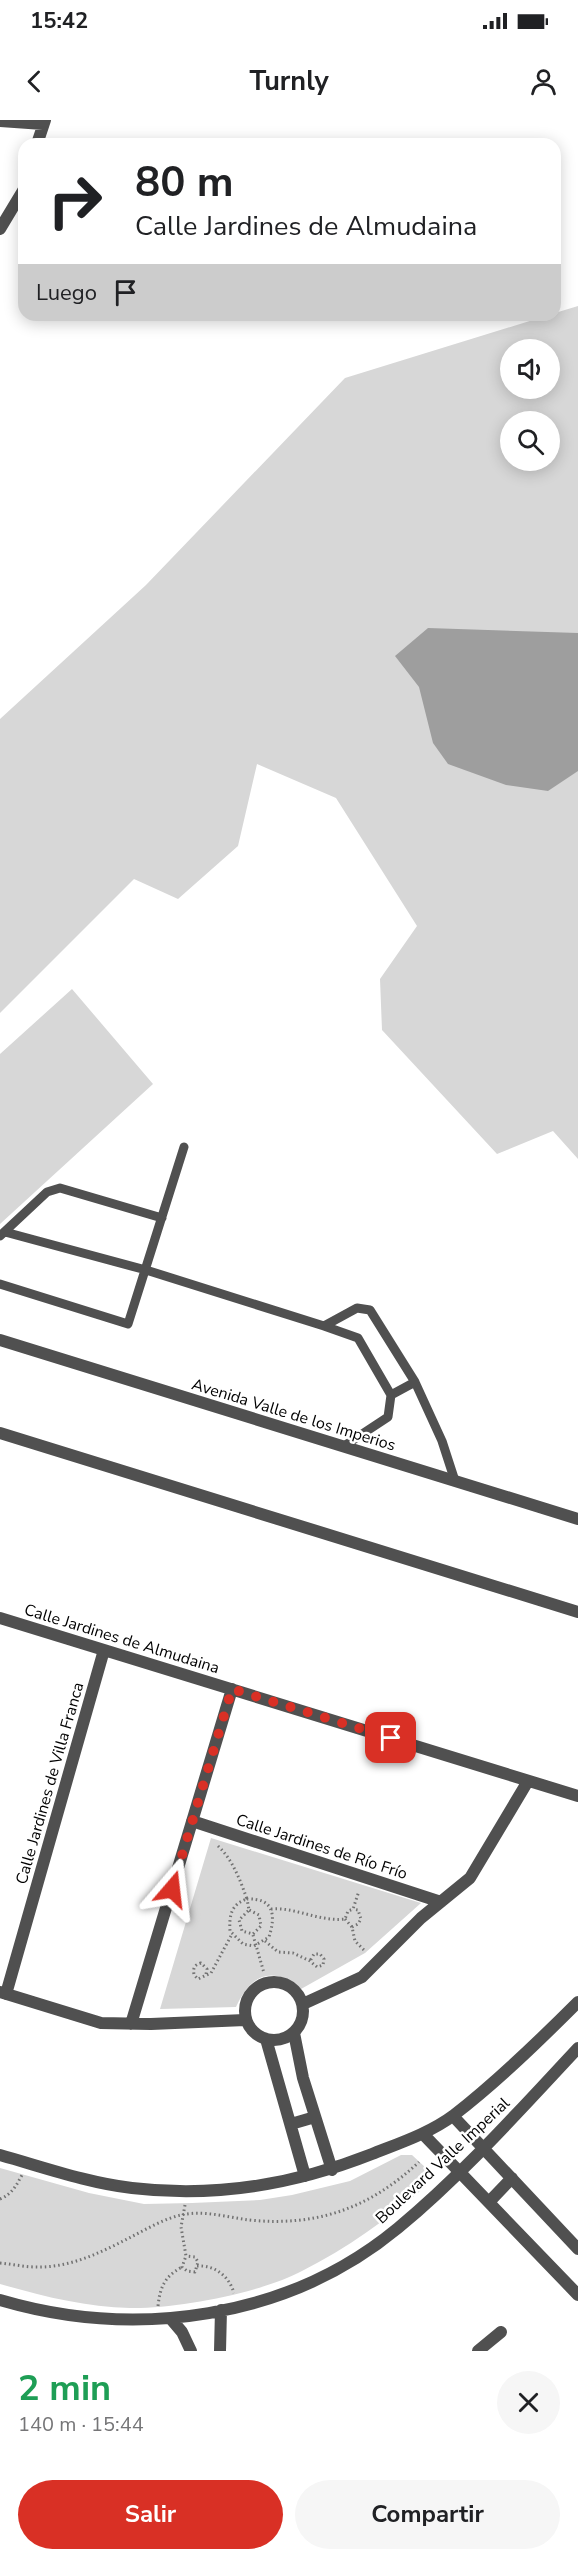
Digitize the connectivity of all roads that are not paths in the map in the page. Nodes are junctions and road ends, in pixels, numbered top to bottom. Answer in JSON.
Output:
{"nodes":[{"id":1,"x":0,"y":122,"type":"edge"},
{"id":2,"x":44,"y":122,"type":"edge"},
{"id":3,"x":39,"y":138,"type":"edge"},
{"id":4,"x":18,"y":199,"type":"edge"},
{"id":5,"x":0,"y":229,"type":"edge"},
{"id":6,"x":183,"y":1147,"type":"dead end"},
{"id":7,"x":162,"y":1218,"type":"junction"},
{"id":8,"x":2,"y":1234,"type":"edge"},
{"id":9,"x":146,"y":1270,"type":"junction"},
{"id":10,"x":0,"y":1284,"type":"edge"},
{"id":11,"x":324,"y":1326,"type":"junction"},
{"id":12,"x":0,"y":1340,"type":"edge"},
{"id":13,"x":415,"y":1382,"type":"junction"},
{"id":14,"x":391,"y":1395,"type":"junction"},
{"id":15,"x":0,"y":1433,"type":"edge"},
{"id":16,"x":344,"y":1446,"type":"junction"},
{"id":17,"x":455,"y":1481,"type":"junction"},
{"id":18,"x":578,"y":1519,"type":"edge"},
{"id":19,"x":578,"y":1612,"type":"edge"},
{"id":20,"x":0,"y":1618,"type":"edge"},
{"id":21,"x":104,"y":1650,"type":"junction"},
{"id":22,"x":232,"y":1689,"type":"junction"},
{"id":23,"x":528,"y":1781,"type":"junction"},
{"id":24,"x":578,"y":1796,"type":"edge"},
{"id":25,"x":192,"y":1821,"type":"junction"},
{"id":26,"x":441,"y":1902,"type":"junction"},
{"id":27,"x":3,"y":1993,"type":"edge"},
{"id":28,"x":578,"y":2002,"type":"edge"},
{"id":29,"x":303,"y":2004,"type":"junction"},
{"id":30,"x":245,"y":2020,"type":"junction"},
{"id":31,"x":131,"y":2024,"type":"junction"},
{"id":32,"x":294,"y":2033,"type":"junction"},
{"id":33,"x":266,"y":2039,"type":"junction"},
{"id":34,"x":578,"y":2048,"type":"edge"},
{"id":35,"x":453,"y":2116,"type":"junction"},
{"id":36,"x":315,"y":2117,"type":"junction"},
{"id":37,"x":291,"y":2124,"type":"junction"},
{"id":38,"x":423,"y":2134,"type":"junction"},
{"id":39,"x":484,"y":2148,"type":"junction"},
{"id":40,"x":0,"y":2155,"type":"edge"},
{"id":41,"x":332,"y":2170,"type":"junction"},
{"id":42,"x":459,"y":2171,"type":"junction"},
{"id":43,"x":305,"y":2176,"type":"junction"},
{"id":44,"x":512,"y":2178,"type":"junction"},
{"id":45,"x":489,"y":2202,"type":"junction"},
{"id":46,"x":578,"y":2248,"type":"edge"},
{"id":47,"x":578,"y":2295,"type":"edge"},
{"id":48,"x":0,"y":2300,"type":"edge"},
{"id":49,"x":221,"y":2310,"type":"junction"},
{"id":50,"x":171,"y":2319,"type":"junction"},
{"id":51,"x":501,"y":2332,"type":"dead end"},
{"id":52,"x":191,"y":2351,"type":"edge"},
{"id":53,"x":220,"y":2351,"type":"edge"},
{"id":54,"x":478,"y":2351,"type":"edge"}],
"edges":[{"from":1,"to":2,"type":"street"},
{"from":2,"to":3,"type":"street"},
{"from":4,"to":5,"type":"street"},
{"from":6,"to":7,"type":"lane"},
{"from":7,"to":8,"type":"lane"},
{"from":7,"to":9,"type":"lane"},
{"from":8,"to":9,"type":"lane"},
{"from":9,"to":10,"type":"lane"},
{"from":9,"to":11,"type":"lane"},
{"from":11,"to":13,"type":"lane"},
{"from":11,"to":14,"type":"lane"},
{"from":12,"to":16,"type":"street","name":"Avenida Valle de los Imperios"},
{"from":13,"to":14,"type":"lane"},
{"from":13,"to":17,"type":"lane"},
{"from":14,"to":16,"type":"lane"},
{"from":15,"to":19,"type":"street"},
{"from":16,"to":17,"type":"street","name":"Avenida Valle de los Imperios"},
{"from":17,"to":18,"type":"street","name":"Avenida Valle de los Imperios"},
{"from":20,"to":21,"type":"street","name":"Calle Jardines de Almudaina"},
{"from":21,"to":22,"type":"street","name":"Calle Jardines de Almudaina"},
{"from":21,"to":27,"type":"street","name":"Calle Jardines de Villa Franca"},
{"from":22,"to":23,"type":"street","name":"Calle Jardines de Almudaina"},
{"from":22,"to":25,"type":"street"},
{"from":23,"to":24,"type":"street","name":"Calle Jardines de Almudaina"},
{"from":23,"to":26,"type":"street"},
{"from":25,"to":26,"type":"street","name":"Calle Jardines de Río Frío"},
{"from":25,"to":31,"type":"street"},
{"from":26,"to":29,"type":"street"},
{"from":27,"to":31,"type":"street"},
{"from":28,"to":35,"type":"street","name":"Boulevard Valle Imperial"},
{"from":29,"to":30,"type":"street"},
{"from":29,"to":32,"type":"street"},
{"from":30,"to":31,"type":"street"},
{"from":30,"to":33,"type":"street"},
{"from":32,"to":33,"type":"street"},
{"from":32,"to":36,"type":"street"},
{"from":33,"to":37,"type":"street"},
{"from":34,"to":39,"type":"street","name":"Boulevard Valle Imperial"},
{"from":35,"to":38,"type":"street","name":"Boulevard Valle Imperial"},
{"from":35,"to":39,"type":"street"},
{"from":36,"to":37,"type":"street"},
{"from":36,"to":41,"type":"street"},
{"from":37,"to":43,"type":"street"},
{"from":38,"to":41,"type":"street","name":"Boulevard Valle Imperial"},
{"from":38,"to":42,"type":"street"},
{"from":39,"to":42,"type":"street","name":"Boulevard Valle Imperial"},
{"from":39,"to":44,"type":"street"},
{"from":40,"to":43,"type":"street","name":"Boulevard Valle Imperial"},
{"from":41,"to":43,"type":"street","name":"Boulevard Valle Imperial"},
{"from":42,"to":45,"type":"street"},
{"from":42,"to":49,"type":"street","name":"Boulevard Valle Imperial"},
{"from":44,"to":45,"type":"street"},
{"from":44,"to":46,"type":"street"},
{"from":45,"to":47,"type":"street"},
{"from":48,"to":50,"type":"street","name":"Boulevard Valle Imperial"},
{"from":49,"to":50,"type":"street","name":"Boulevard Valle Imperial"},
{"from":49,"to":53,"type":"street"},
{"from":50,"to":52,"type":"street"},
{"from":51,"to":54,"type":"street"}]}
